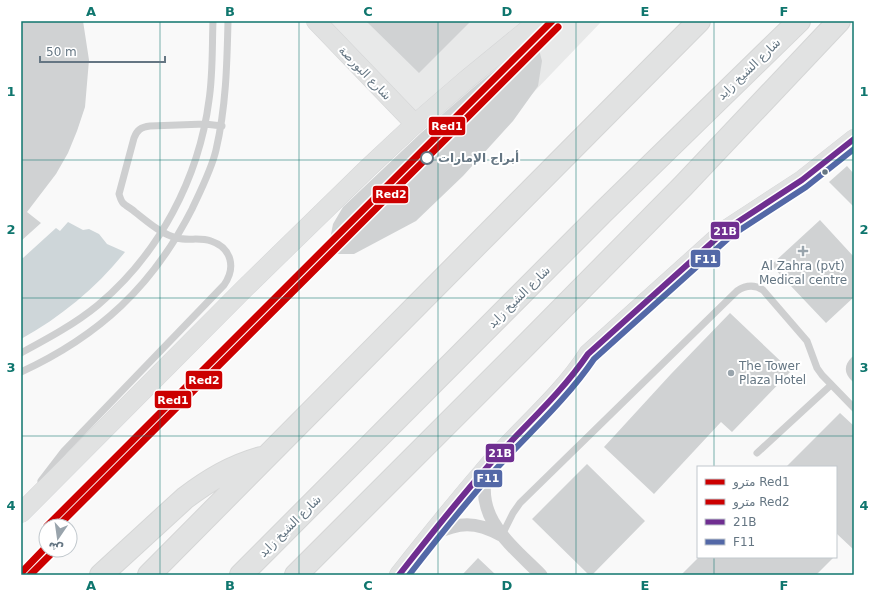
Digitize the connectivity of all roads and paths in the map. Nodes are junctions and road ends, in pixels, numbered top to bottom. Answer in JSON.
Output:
{"nodes":[{"id":1,"x":213,"y":21,"type":"edge"},
{"id":2,"x":228,"y":21,"type":"edge"},
{"id":3,"x":316,"y":21,"type":"edge"},
{"id":4,"x":538,"y":21,"type":"edge"},
{"id":5,"x":699,"y":21,"type":"edge"},
{"id":6,"x":799,"y":21,"type":"edge"},
{"id":7,"x":839,"y":21,"type":"edge"},
{"id":8,"x":205,"y":124,"type":"junction"},
{"id":9,"x":415,"y":124,"type":"junction"},
{"id":10,"x":222,"y":126,"type":"junction"},
{"id":11,"x":854,"y":140,"type":"edge"},
{"id":12,"x":162,"y":232,"type":"junction"},
{"id":13,"x":177,"y":238,"type":"junction"},
{"id":14,"x":21,"y":353,"type":"edge"},
{"id":15,"x":854,"y":360,"type":"edge"},
{"id":16,"x":21,"y":372,"type":"edge"},
{"id":17,"x":854,"y":378,"type":"edge"},
{"id":18,"x":831,"y":385,"type":"junction"},
{"id":19,"x":854,"y":408,"type":"edge"},
{"id":20,"x":757,"y":452,"type":"dead end"},
{"id":21,"x":266,"y":457,"type":"junction"},
{"id":22,"x":489,"y":465,"type":"junction"},
{"id":23,"x":23,"y":511,"type":"edge"},
{"id":24,"x":429,"y":536,"type":"junction"},
{"id":25,"x":502,"y":536,"type":"junction"},
{"id":26,"x":101,"y":575,"type":"edge"},
{"id":27,"x":149,"y":575,"type":"edge"},
{"id":28,"x":241,"y":575,"type":"edge"},
{"id":29,"x":296,"y":575,"type":"edge"},
{"id":30,"x":398,"y":575,"type":"edge"},
{"id":31,"x":541,"y":575,"type":"edge"}],
"edges":[{"from":1,"to":8,"type":"lane"},
{"from":2,"to":10,"type":"lane"},
{"from":3,"to":9,"type":"street","name":"شارع البورصة"},
{"from":4,"to":9,"type":"street"},
{"from":5,"to":21,"type":"highway"},
{"from":6,"to":28,"type":"highway","name":"شارع الشيخ زايد"},
{"from":7,"to":29,"type":"highway"},
{"from":8,"to":10,"type":"lane"},
{"from":8,"to":12,"type":"lane"},
{"from":8,"to":12,"type":"lane"},
{"from":9,"to":23,"type":"street"},
{"from":10,"to":13,"type":"lane"},
{"from":11,"to":22,"type":"street"},
{"from":12,"to":13,"type":"lane"},
{"from":12,"to":14,"type":"lane"},
{"from":13,"to":16,"type":"lane"},
{"from":13,"to":23,"type":"lane"},
{"from":15,"to":17,"type":"lane"},
{"from":18,"to":19,"type":"lane"},
{"from":18,"to":20,"type":"lane"},
{"from":18,"to":25,"type":"lane"},
{"from":21,"to":26,"type":"highway"},
{"from":21,"to":27,"type":"highway"},
{"from":22,"to":24,"type":"street"},
{"from":22,"to":25,"type":"street"},
{"from":24,"to":25,"type":"street"},
{"from":24,"to":30,"type":"street"},
{"from":25,"to":31,"type":"street"}]}
